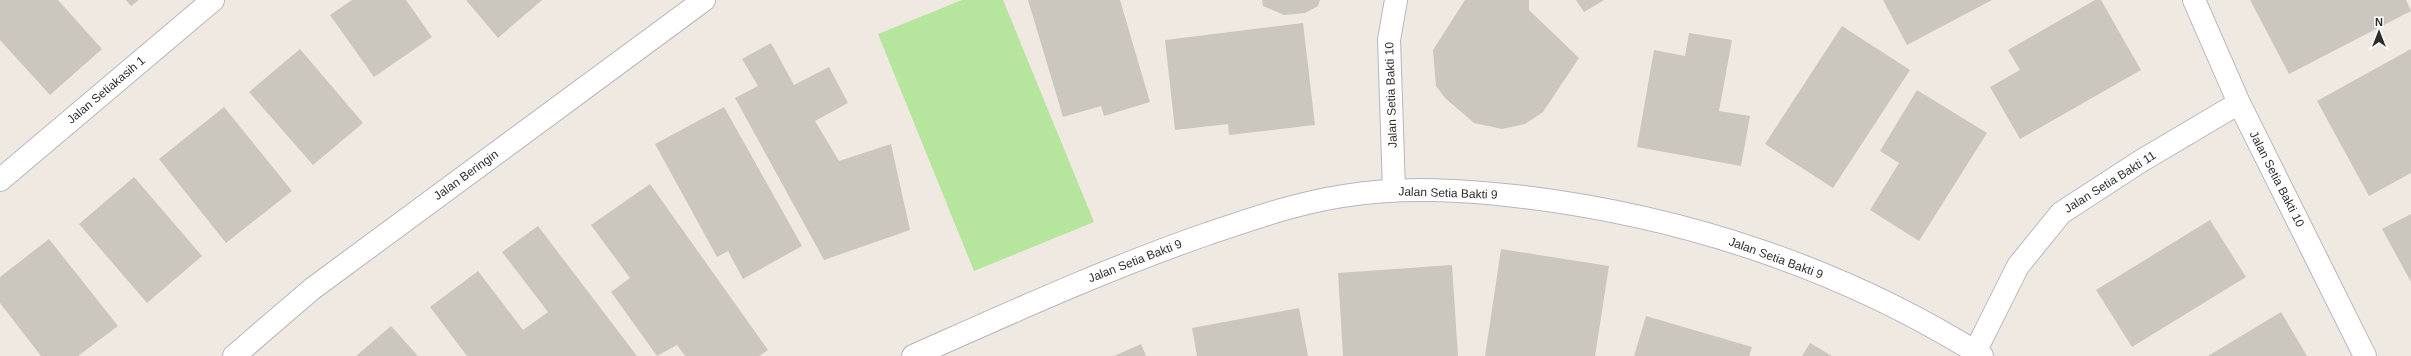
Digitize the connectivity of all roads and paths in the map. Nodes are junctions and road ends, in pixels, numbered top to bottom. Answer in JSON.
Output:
{"nodes":[{"id":1,"x":213,"y":0,"type":"edge"},
{"id":2,"x":704,"y":0,"type":"edge"},
{"id":3,"x":1396,"y":0,"type":"edge"},
{"id":4,"x":2194,"y":0,"type":"edge"},
{"id":5,"x":2239,"y":103,"type":"junction"},
{"id":6,"x":0,"y":180,"type":"edge"},
{"id":7,"x":1394,"y":190,"type":"junction"},
{"id":8,"x":1979,"y":354,"type":"edge"},
{"id":9,"x":234,"y":356,"type":"edge"},
{"id":10,"x":913,"y":356,"type":"edge"},
{"id":11,"x":2365,"y":356,"type":"edge"}],
"edges":[{"from":1,"to":6,"type":"street","name":"Jalan Setiakasih 1"},
{"from":2,"to":9,"type":"street","name":"Jalan Beringin"},
{"from":3,"to":7,"type":"street","name":"Jalan Setia Bakti 10"},
{"from":4,"to":5,"type":"street","name":"Jalan Setia Bakti 10"},
{"from":5,"to":8,"type":"street","name":"Jalan Setia Bakti 11"},
{"from":5,"to":11,"type":"street","name":"Jalan Setia Bakti 10"},
{"from":7,"to":8,"type":"street","name":"Jalan Setia Bakti 9"},
{"from":7,"to":10,"type":"street","name":"Jalan Setia Bakti 9"}]}
